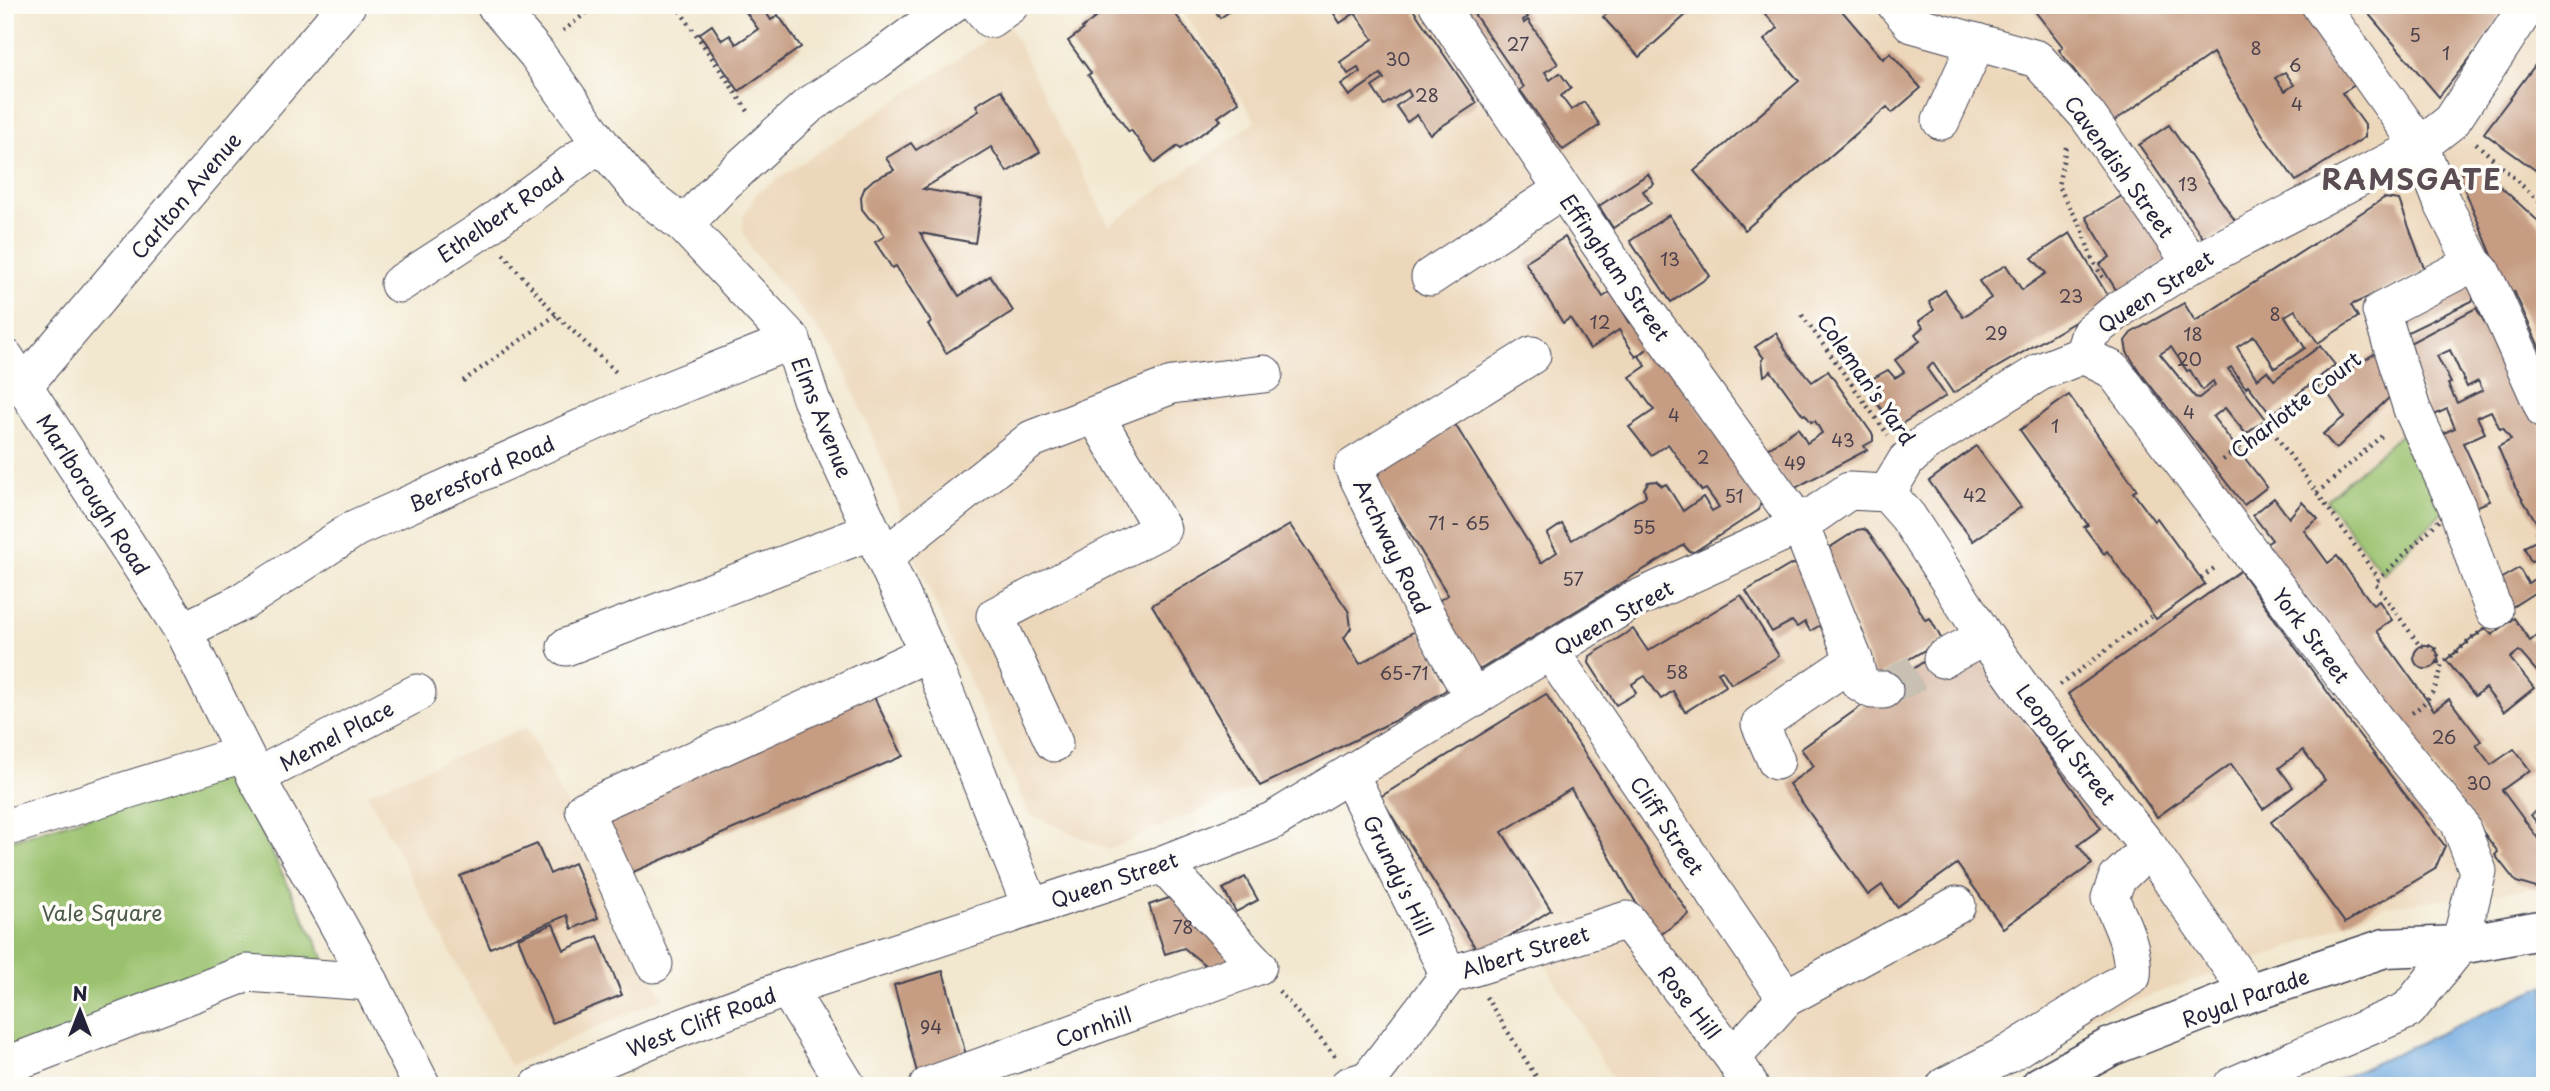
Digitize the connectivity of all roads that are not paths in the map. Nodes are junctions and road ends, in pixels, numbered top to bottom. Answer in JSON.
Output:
{"nodes":[{"id":1,"x":347,"y":5,"type":"edge"},
{"id":2,"x":495,"y":5,"type":"edge"},
{"id":3,"x":952,"y":5,"type":"edge"},
{"id":4,"x":979,"y":5,"type":"edge"},
{"id":5,"x":1010,"y":5,"type":"edge"},
{"id":6,"x":1438,"y":5,"type":"edge"},
{"id":7,"x":1896,"y":5,"type":"edge"},
{"id":8,"x":2320,"y":5,"type":"edge"},
{"id":9,"x":2528,"y":5,"type":"edge"},
{"id":10,"x":1977,"y":42,"type":"junction"},
{"id":11,"x":1941,"y":121,"type":"dead end"},
{"id":12,"x":600,"y":143,"type":"junction"},
{"id":13,"x":2420,"y":146,"type":"junction"},
{"id":14,"x":1562,"y":190,"type":"junction"},
{"id":15,"x":684,"y":225,"type":"junction"},
{"id":16,"x":2473,"y":263,"type":"junction"},
{"id":17,"x":2192,"y":264,"type":"junction"},
{"id":18,"x":1430,"y":277,"type":"dead end"},
{"id":19,"x":399,"y":284,"type":"dead end"},
{"id":20,"x":792,"y":340,"type":"junction"},
{"id":21,"x":1532,"y":355,"type":"dead end"},
{"id":22,"x":2083,"y":355,"type":"junction"},
{"id":23,"x":14,"y":371,"type":"edge"},
{"id":24,"x":1264,"y":374,"type":"dead end"},
{"id":25,"x":2545,"y":411,"type":"edge"},
{"id":26,"x":1095,"y":415,"type":"junction"},
{"id":27,"x":1887,"y":493,"type":"junction"},
{"id":28,"x":1800,"y":525,"type":"junction"},
{"id":29,"x":878,"y":544,"type":"junction"},
{"id":30,"x":2494,"y":610,"type":"dead end"},
{"id":31,"x":183,"y":631,"type":"junction"},
{"id":32,"x":1985,"y":637,"type":"junction"},
{"id":33,"x":566,"y":647,"type":"dead end"},
{"id":34,"x":1550,"y":651,"type":"junction"},
{"id":35,"x":928,"y":653,"type":"junction"},
{"id":36,"x":1942,"y":659,"type":"tunnel mouth"},
{"id":37,"x":1854,"y":660,"type":"junction"},
{"id":38,"x":1884,"y":690,"type":"dead end"},
{"id":39,"x":417,"y":692,"type":"dead end"},
{"id":40,"x":1474,"y":699,"type":"junction"},
{"id":41,"x":1054,"y":743,"type":"dead end"},
{"id":42,"x":1776,"y":761,"type":"dead end"},
{"id":43,"x":250,"y":766,"type":"junction"},
{"id":44,"x":1350,"y":775,"type":"junction"},
{"id":45,"x":5,"y":828,"type":"edge"},
{"id":46,"x":2149,"y":848,"type":"junction"},
{"id":47,"x":1163,"y":864,"type":"junction"},
{"id":48,"x":1957,"y":905,"type":"dead end"},
{"id":49,"x":1031,"y":907,"type":"junction"},
{"id":50,"x":1627,"y":920,"type":"joint"},
{"id":51,"x":2545,"y":929,"type":"edge"},
{"id":52,"x":2460,"y":945,"type":"junction"},
{"id":53,"x":654,"y":964,"type":"dead end"},
{"id":54,"x":1459,"y":972,"type":"junction"},
{"id":55,"x":370,"y":982,"type":"junction"},
{"id":56,"x":787,"y":988,"type":"junction"},
{"id":57,"x":2249,"y":993,"type":"junction"},
{"id":58,"x":1786,"y":998,"type":"junction"},
{"id":59,"x":5,"y":1066,"type":"edge"},
{"id":60,"x":1741,"y":1071,"type":"edge"},
{"id":61,"x":1362,"y":1083,"type":"edge"},
{"id":62,"x":422,"y":1086,"type":"edge"},
{"id":63,"x":539,"y":1086,"type":"edge"},
{"id":64,"x":847,"y":1086,"type":"edge"},
{"id":65,"x":928,"y":1086,"type":"edge"},
{"id":66,"x":1945,"y":1086,"type":"edge"},
{"id":67,"x":2040,"y":1086,"type":"edge"},
{"id":68,"x":2232,"y":1086,"type":"edge"}],
"edges":[{"from":1,"to":23,"type":"street","name":"Carlton Avenue"},
{"from":2,"to":12,"type":"street","name":"Elms Avenue"},
{"from":3,"to":15,"type":"street"},
{"from":4,"to":5,"type":"street"},
{"from":6,"to":14,"type":"street","name":"Effingham Street"},
{"from":7,"to":10,"type":"street","name":"Cavendish Street"},
{"from":8,"to":13,"type":"street"},
{"from":9,"to":13,"type":"street","name":"Queen Street"},
{"from":10,"to":11,"type":"street"},
{"from":10,"to":17,"type":"street","name":"Cavendish Street"},
{"from":12,"to":15,"type":"street","name":"Elms Avenue"},
{"from":12,"to":19,"type":"street","name":"Ethelbert Road"},
{"from":13,"to":16,"type":"street"},
{"from":13,"to":17,"type":"street","name":"Queen Street"},
{"from":14,"to":18,"type":"street"},
{"from":14,"to":28,"type":"street","name":"Effingham Street"},
{"from":15,"to":20,"type":"street","name":"Elms Avenue"},
{"from":16,"to":25,"type":"street"},
{"from":16,"to":30,"type":"street"},
{"from":17,"to":22,"type":"street","name":"Queen Street"},
{"from":20,"to":29,"type":"street","name":"Elms Avenue"},
{"from":20,"to":31,"type":"street","name":"Beresford Road"},
{"from":21,"to":40,"type":"street","name":"Archway Road"},
{"from":22,"to":27,"type":"street","name":"Queen Street"},
{"from":22,"to":52,"type":"street","name":"York Street"},
{"from":23,"to":31,"type":"street","name":"Marlborough Road"},
{"from":24,"to":26,"type":"street"},
{"from":26,"to":29,"type":"street"},
{"from":26,"to":41,"type":"street"},
{"from":27,"to":28,"type":"street","name":"Queen Street"},
{"from":27,"to":32,"type":"street","name":"Leopold Street"},
{"from":28,"to":34,"type":"street","name":"Queen Street"},
{"from":28,"to":37,"type":"street","name":"Effingham Street"},
{"from":29,"to":33,"type":"street"},
{"from":29,"to":35,"type":"street","name":"Elms Avenue"},
{"from":31,"to":43,"type":"street"},
{"from":32,"to":36,"type":"street"},
{"from":32,"to":46,"type":"street","name":"Leopold Street"},
{"from":34,"to":40,"type":"street","name":"Queen Street"},
{"from":34,"to":58,"type":"street","name":"Cliff Street"},
{"from":35,"to":49,"type":"street","name":"Elms Avenue"},
{"from":35,"to":53,"type":"street"},
{"from":37,"to":38,"type":"street","name":"Effingham Street"},
{"from":37,"to":42,"type":"street"},
{"from":39,"to":43,"type":"street","name":"Memel Place"},
{"from":40,"to":44,"type":"street","name":"Queen Street"},
{"from":43,"to":45,"type":"street"},
{"from":43,"to":55,"type":"street"},
{"from":44,"to":47,"type":"street","name":"Queen Street"},
{"from":44,"to":54,"type":"street","name":"Grundy's Hill"},
{"from":46,"to":57,"type":"street","name":"Leopold Street"},
{"from":46,"to":66,"type":"street"},
{"from":47,"to":49,"type":"street","name":"Queen Street"},
{"from":47,"to":65,"type":"street","name":"Cornhill"},
{"from":48,"to":58,"type":"street"},
{"from":49,"to":56,"type":"street","name":"Queen Street"},
{"from":50,"to":54,"type":"street","name":"Albert Street"},
{"from":50,"to":60,"type":"street","name":"Rose Hill"},
{"from":51,"to":52,"type":"main road","name":"Royal Parade"},
{"from":52,"to":57,"type":"main road","name":"Royal Parade"},
{"from":52,"to":68,"type":"street"},
{"from":54,"to":61,"type":"street","name":"Albert Street"},
{"from":55,"to":59,"type":"street"},
{"from":55,"to":62,"type":"street"},
{"from":56,"to":63,"type":"street","name":"West Cliff Road"},
{"from":56,"to":64,"type":"street"},
{"from":57,"to":67,"type":"main road","name":"Royal Parade"},
{"from":58,"to":60,"type":"street"}]}
